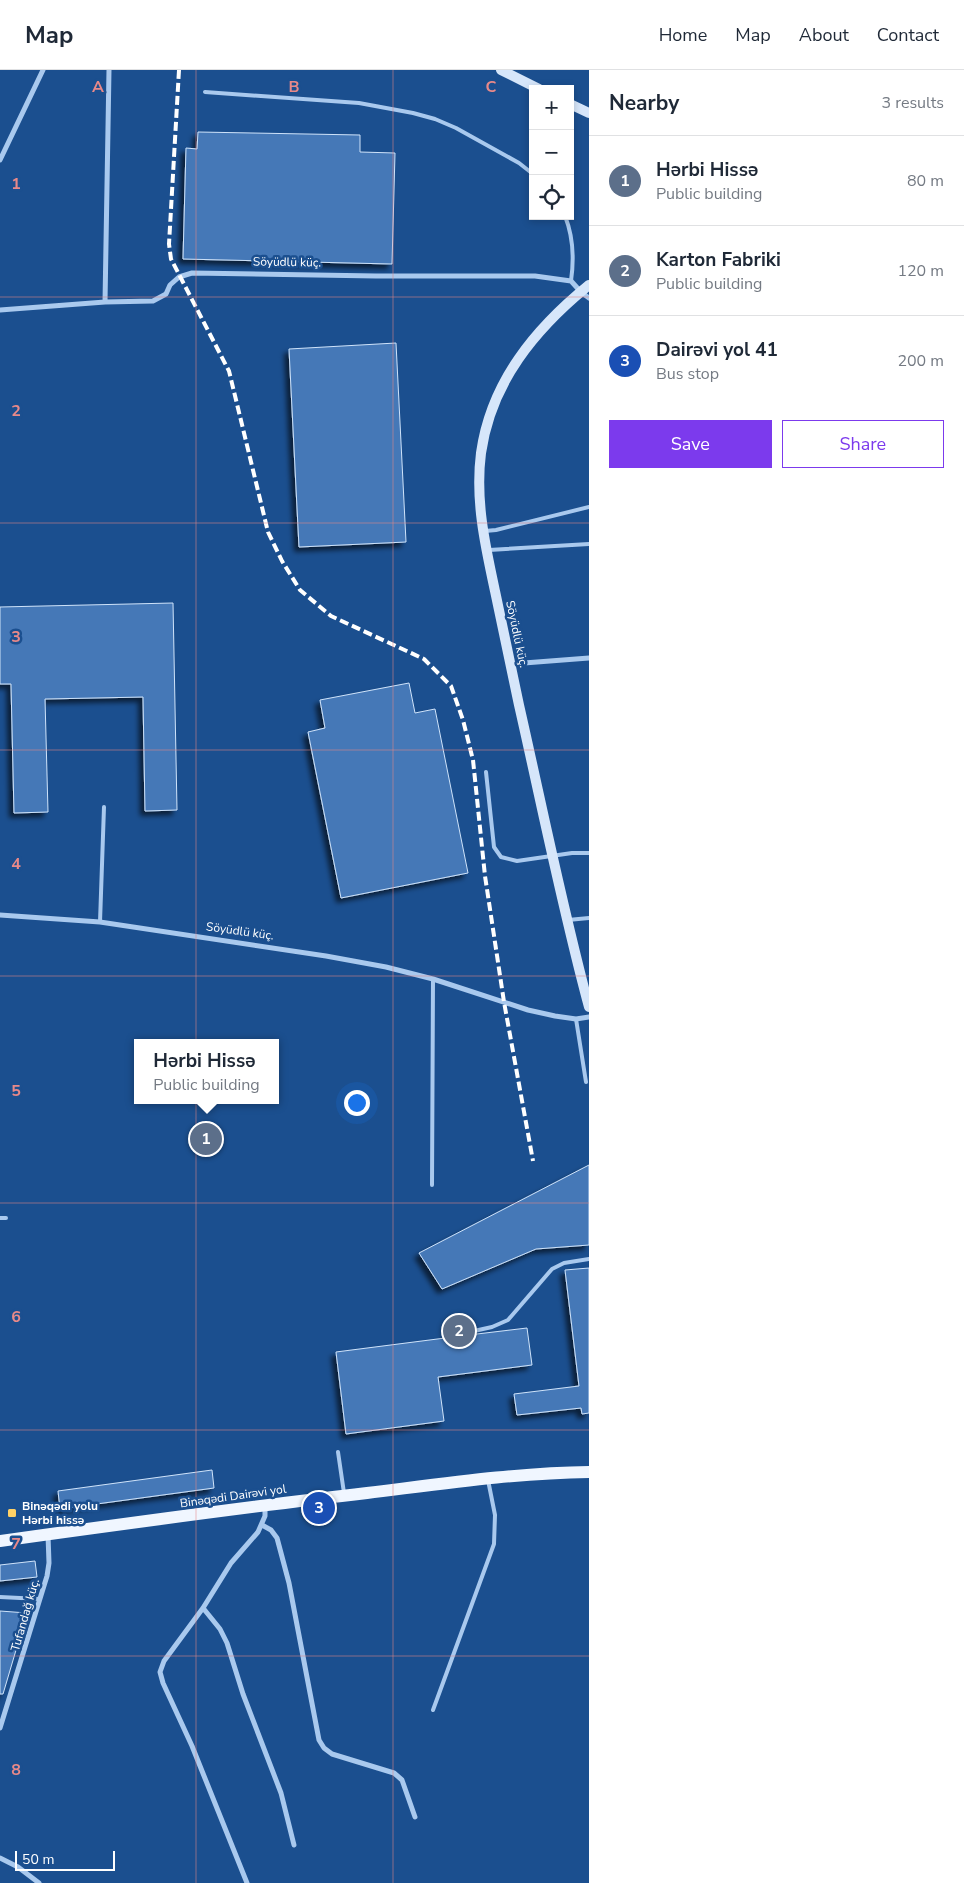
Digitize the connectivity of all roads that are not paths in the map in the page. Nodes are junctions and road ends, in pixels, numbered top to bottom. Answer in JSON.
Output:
{"nodes":[{"id":1,"x":43,"y":70,"type":"edge"},
{"id":2,"x":109,"y":70,"type":"edge"},
{"id":3,"x":501,"y":70,"type":"edge"},
{"id":4,"x":531,"y":85,"type":"edge"},
{"id":5,"x":205,"y":92,"type":"dead end"},
{"id":6,"x":574,"y":106,"type":"edge"},
{"id":7,"x":589,"y":113,"type":"edge"},
{"id":8,"x":0,"y":160,"type":"edge"},
{"id":9,"x":529,"y":171,"type":"edge"},
{"id":10,"x":566,"y":220,"type":"edge"},
{"id":11,"x":571,"y":281,"type":"junction"},
{"id":12,"x":586,"y":291,"type":"edge"},
{"id":13,"x":105,"y":302,"type":"junction"},
{"id":14,"x":0,"y":310,"type":"edge"},
{"id":15,"x":589,"y":507,"type":"edge"},
{"id":16,"x":483,"y":531,"type":"junction"},
{"id":17,"x":589,"y":544,"type":"edge"},
{"id":18,"x":486,"y":551,"type":"junction"},
{"id":19,"x":589,"y":658,"type":"edge"},
{"id":20,"x":510,"y":664,"type":"junction"},
{"id":21,"x":486,"y":772,"type":"dead end"},
{"id":22,"x":104,"y":807,"type":"dead end"},
{"id":23,"x":589,"y":853,"type":"edge"},
{"id":24,"x":553,"y":855,"type":"junction"},
{"id":25,"x":0,"y":915,"type":"edge"},
{"id":26,"x":589,"y":918,"type":"edge"},
{"id":27,"x":568,"y":920,"type":"junction"},
{"id":28,"x":100,"y":922,"type":"junction"},
{"id":29,"x":432,"y":979,"type":"junction"},
{"id":30,"x":589,"y":1007,"type":"edge"},
{"id":31,"x":589,"y":1017,"type":"edge"},
{"id":32,"x":576,"y":1019,"type":"junction"},
{"id":33,"x":586,"y":1082,"type":"dead end"},
{"id":34,"x":432,"y":1185,"type":"dead end"},
{"id":35,"x":0,"y":1218,"type":"edge"},
{"id":36,"x":6,"y":1218,"type":"dead end"},
{"id":37,"x":589,"y":1259,"type":"edge"},
{"id":38,"x":456,"y":1335,"type":"dead end"},
{"id":39,"x":338,"y":1452,"type":"dead end"},
{"id":40,"x":589,"y":1472,"type":"edge"},
{"id":41,"x":488,"y":1478,"type":"junction"},
{"id":42,"x":345,"y":1495,"type":"junction"},
{"id":43,"x":264,"y":1505,"type":"junction"},
{"id":44,"x":262,"y":1525,"type":"junction"},
{"id":45,"x":48,"y":1535,"type":"junction"},
{"id":46,"x":0,"y":1541,"type":"edge"},
{"id":47,"x":0,"y":1597,"type":"edge"},
{"id":48,"x":40,"y":1599,"type":"junction"},
{"id":49,"x":203,"y":1608,"type":"junction"},
{"id":50,"x":433,"y":1710,"type":"dead end"},
{"id":51,"x":0,"y":1728,"type":"edge"},
{"id":52,"x":415,"y":1817,"type":"dead end"},
{"id":53,"x":294,"y":1845,"type":"dead end"},
{"id":54,"x":0,"y":1858,"type":"edge"},
{"id":55,"x":40,"y":1883,"type":"edge"},
{"id":56,"x":247,"y":1883,"type":"edge"}],
"edges":[{"from":1,"to":8,"type":"street"},
{"from":2,"to":13,"type":"street"},
{"from":3,"to":4,"type":"street"},
{"from":5,"to":9,"type":"lane"},
{"from":6,"to":7,"type":"street"},
{"from":10,"to":11,"type":"lane"},
{"from":11,"to":12,"type":"street","name":"Söyüdlü küç."},
{"from":11,"to":13,"type":"street","name":"Söyüdlü küç."},
{"from":12,"to":16,"type":"street","name":"Söyüdlü küç."},
{"from":13,"to":14,"type":"street","name":"Söyüdlü küç."},
{"from":15,"to":16,"type":"lane"},
{"from":16,"to":18,"type":"street","name":"Söyüdlü küç."},
{"from":17,"to":18,"type":"lane"},
{"from":18,"to":20,"type":"street","name":"Söyüdlü küç."},
{"from":19,"to":20,"type":"street"},
{"from":20,"to":24,"type":"street","name":"Söyüdlü küç."},
{"from":21,"to":24,"type":"lane"},
{"from":22,"to":28,"type":"lane"},
{"from":23,"to":24,"type":"lane"},
{"from":24,"to":27,"type":"street","name":"Söyüdlü küç."},
{"from":25,"to":28,"type":"street","name":"Söyüdlü küç."},
{"from":26,"to":27,"type":"lane"},
{"from":27,"to":30,"type":"street","name":"Söyüdlü küç."},
{"from":28,"to":29,"type":"street","name":"Söyüdlü küç."},
{"from":29,"to":32,"type":"street","name":"Söyüdlü küç."},
{"from":29,"to":34,"type":"lane"},
{"from":31,"to":32,"type":"street","name":"Söyüdlü küç."},
{"from":32,"to":33,"type":"lane"},
{"from":35,"to":36,"type":"lane"},
{"from":37,"to":38,"type":"lane"},
{"from":39,"to":42,"type":"lane"},
{"from":40,"to":41,"type":"main road","name":"Binəqədi Dairəvi yol"},
{"from":41,"to":42,"type":"main road","name":"Binəqədi Dairəvi yol"},
{"from":41,"to":50,"type":"lane"},
{"from":42,"to":43,"type":"main road","name":"Binəqədi Dairəvi yol"},
{"from":43,"to":44,"type":"street"},
{"from":43,"to":45,"type":"main road","name":"Binəqədi Dairəvi yol"},
{"from":44,"to":49,"type":"street"},
{"from":44,"to":52,"type":"street"},
{"from":45,"to":46,"type":"main road","name":"Binəqədi Dairəvi yol"},
{"from":45,"to":48,"type":"street","name":"Tufandağ küç."},
{"from":47,"to":48,"type":"lane"},
{"from":48,"to":51,"type":"street","name":"Tufandağ küç."},
{"from":49,"to":53,"type":"street"},
{"from":49,"to":56,"type":"street"},
{"from":54,"to":55,"type":"street"}]}
